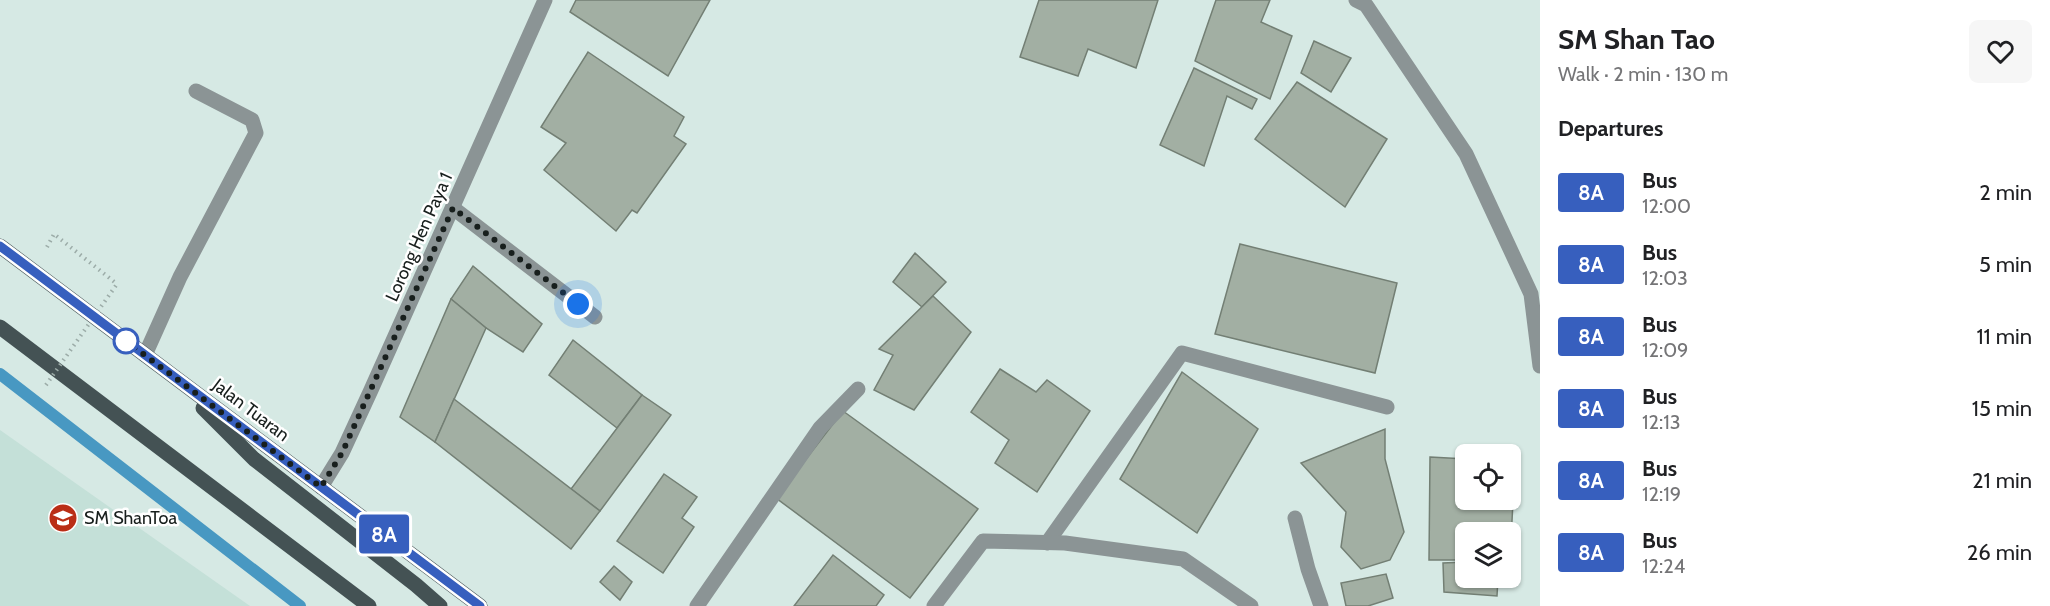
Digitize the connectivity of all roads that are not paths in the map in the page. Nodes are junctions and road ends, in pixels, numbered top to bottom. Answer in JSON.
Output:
{"nodes":[{"id":1,"x":545,"y":0,"type":"edge"},
{"id":2,"x":1356,"y":0,"type":"edge"},
{"id":3,"x":196,"y":91,"type":"dead end"},
{"id":4,"x":453,"y":208,"type":"junction"},
{"id":5,"x":0,"y":246,"type":"edge"},
{"id":6,"x":595,"y":317,"type":"dead end"},
{"id":7,"x":0,"y":327,"type":"edge"},
{"id":8,"x":145,"y":355,"type":"junction"},
{"id":9,"x":1540,"y":366,"type":"edge"},
{"id":10,"x":165,"y":370,"type":"junction"},
{"id":11,"x":858,"y":389,"type":"dead end"},
{"id":12,"x":1387,"y":406,"type":"dead end"},
{"id":13,"x":321,"y":487,"type":"junction"},
{"id":14,"x":1295,"y":518,"type":"dead end"},
{"id":15,"x":1047,"y":543,"type":"junction"},
{"id":16,"x":369,"y":606,"type":"edge"},
{"id":17,"x":440,"y":606,"type":"edge"},
{"id":18,"x":480,"y":606,"type":"edge"},
{"id":19,"x":697,"y":606,"type":"edge"},
{"id":20,"x":934,"y":606,"type":"edge"},
{"id":21,"x":1251,"y":606,"type":"edge"},
{"id":22,"x":1321,"y":606,"type":"edge"}],
"edges":[{"from":1,"to":4,"type":"street","name":"Lorong Hen Paya 1"},
{"from":2,"to":9,"type":"street"},
{"from":3,"to":8,"type":"street"},
{"from":4,"to":6,"type":"street"},
{"from":4,"to":13,"type":"street","name":"Lorong Hen Paya 1"},
{"from":5,"to":8,"type":"main road","name":"Jalan Tuaran"},
{"from":7,"to":16,"type":"main road"},
{"from":8,"to":10,"type":"main road","name":"Jalan Tuaran"},
{"from":10,"to":13,"type":"main road","name":"Jalan Tuaran"},
{"from":10,"to":17,"type":"main road"},
{"from":11,"to":19,"type":"street"},
{"from":12,"to":15,"type":"street"},
{"from":13,"to":18,"type":"main road","name":"Jalan Tuaran"},
{"from":14,"to":22,"type":"street"},
{"from":15,"to":20,"type":"street"},
{"from":15,"to":21,"type":"street"}]}
